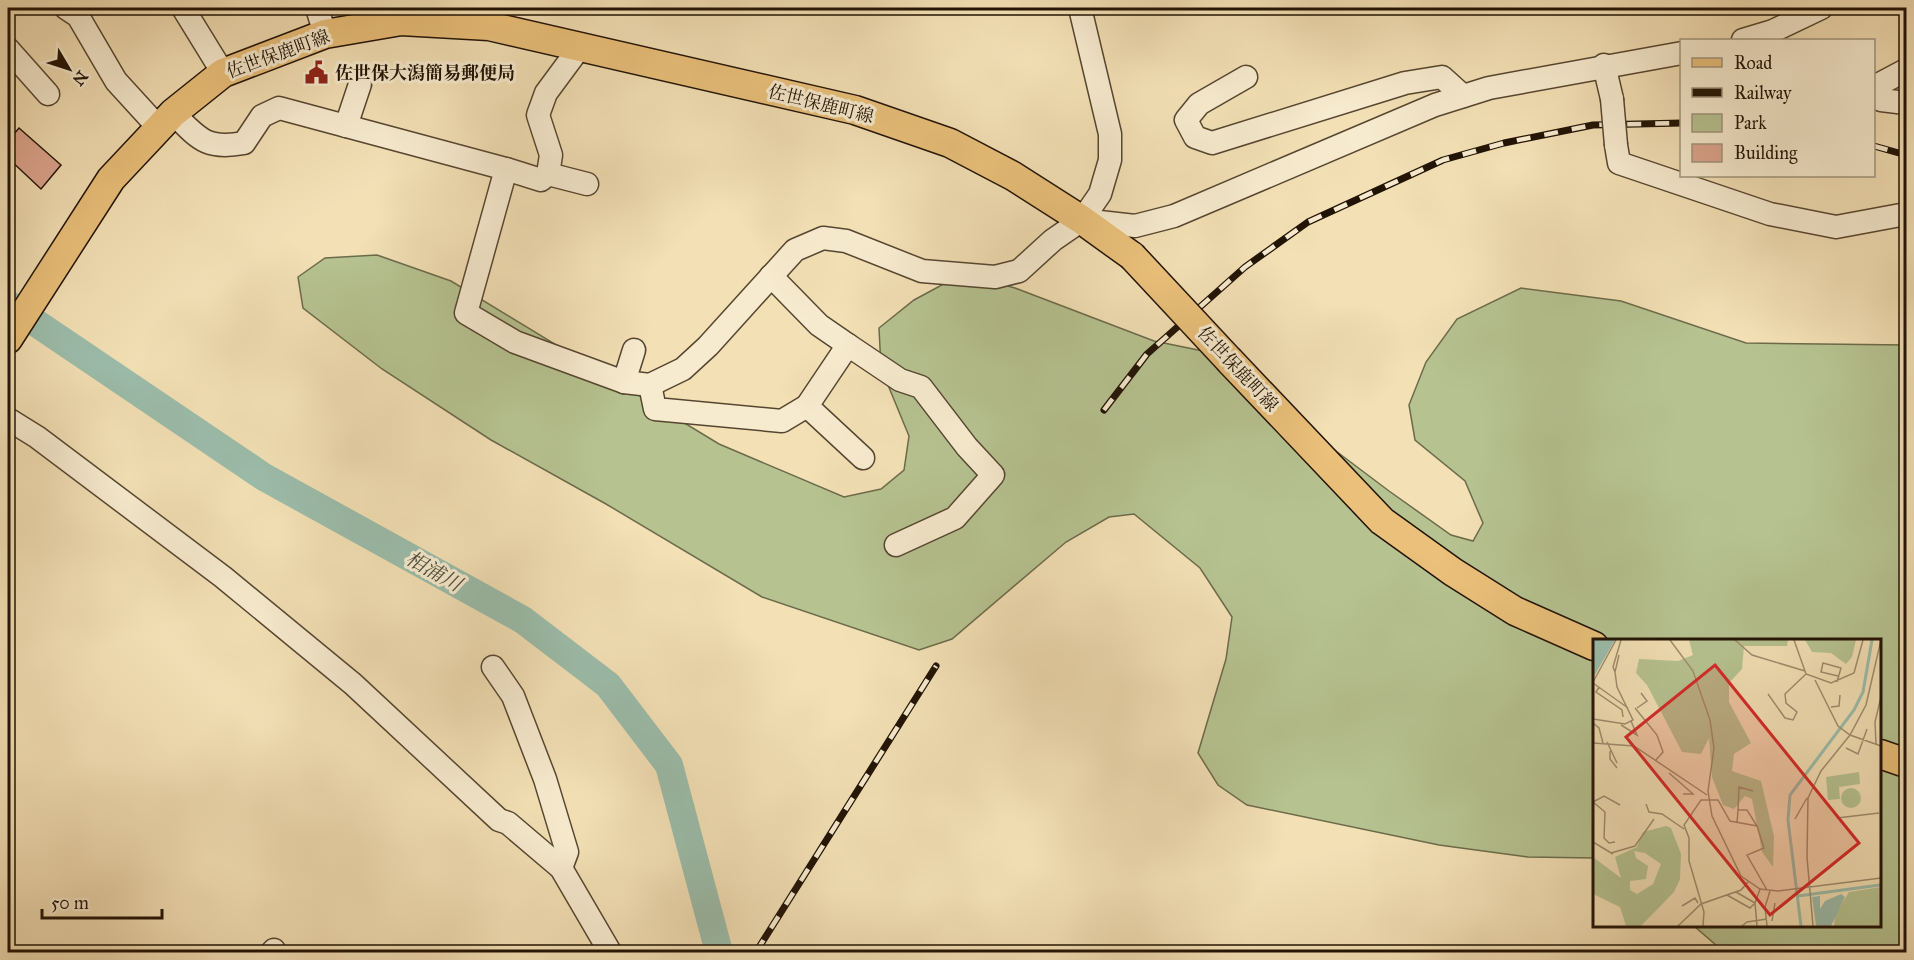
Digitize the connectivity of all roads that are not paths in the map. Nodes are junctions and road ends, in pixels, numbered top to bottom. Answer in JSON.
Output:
{"nodes":[{"id":1,"x":66,"y":8,"type":"edge"},
{"id":2,"x":183,"y":8,"type":"edge"},
{"id":3,"x":1080,"y":8,"type":"edge"},
{"id":4,"x":1821,"y":8,"type":"edge"},
{"id":5,"x":321,"y":21,"type":"edge"},
{"id":6,"x":1746,"y":39,"type":"edge"},
{"id":7,"x":580,"y":47,"type":"junction"},
{"id":8,"x":8,"y":49,"type":"edge"},
{"id":9,"x":1680,"y":52,"type":"edge"},
{"id":10,"x":1604,"y":65,"type":"junction"},
{"id":11,"x":1906,"y":70,"type":"edge"},
{"id":12,"x":223,"y":73,"type":"junction"},
{"id":13,"x":1246,"y":76,"type":"dead end"},
{"id":14,"x":360,"y":84,"type":"dead end"},
{"id":15,"x":48,"y":85,"type":"dead end"},
{"id":16,"x":1875,"y":86,"type":"edge"},
{"id":17,"x":1875,"y":89,"type":"edge"},
{"id":18,"x":1463,"y":96,"type":"junction"},
{"id":19,"x":1906,"y":104,"type":"edge"},
{"id":20,"x":165,"y":120,"type":"junction"},
{"id":21,"x":346,"y":126,"type":"junction"},
{"id":22,"x":506,"y":168,"type":"junction"},
{"id":23,"x":548,"y":174,"type":"junction"},
{"id":24,"x":587,"y":184,"type":"dead end"},
{"id":25,"x":1906,"y":214,"type":"edge"},
{"id":26,"x":1082,"y":219,"type":"junction"},
{"id":27,"x":771,"y":276,"type":"junction"},
{"id":28,"x":8,"y":339,"type":"edge"},
{"id":29,"x":848,"y":345,"type":"junction"},
{"id":30,"x":633,"y":350,"type":"dead end"},
{"id":31,"x":624,"y":382,"type":"junction"},
{"id":32,"x":650,"y":385,"type":"junction"},
{"id":33,"x":807,"y":406,"type":"junction"},
{"id":34,"x":8,"y":419,"type":"edge"},
{"id":35,"x":863,"y":458,"type":"dead end"},
{"id":36,"x":896,"y":545,"type":"dead end"},
{"id":37,"x":1593,"y":646,"type":"edge"},
{"id":38,"x":493,"y":667,"type":"dead end"},
{"id":39,"x":1881,"y":754,"type":"edge"},
{"id":40,"x":1906,"y":763,"type":"edge"},
{"id":41,"x":561,"y":868,"type":"junction"},
{"id":42,"x":610,"y":952,"type":"edge"}],
"edges":[{"from":1,"to":20,"type":"street"},
{"from":2,"to":12,"type":"street"},
{"from":3,"to":26,"type":"street"},
{"from":4,"to":6,"type":"street"},
{"from":5,"to":7,"type":"main road","name":"佐世保鹿町線"},
{"from":5,"to":12,"type":"main road","name":"佐世保鹿町線"},
{"from":7,"to":23,"type":"street"},
{"from":7,"to":26,"type":"main road","name":"佐世保鹿町線"},
{"from":8,"to":15,"type":"street"},
{"from":9,"to":10,"type":"street"},
{"from":10,"to":18,"type":"street"},
{"from":10,"to":25,"type":"street","bridge":true},
{"from":11,"to":16,"type":"street"},
{"from":12,"to":20,"type":"main road","name":"佐世保鹿町線"},
{"from":13,"to":18,"type":"street"},
{"from":14,"to":21,"type":"street"},
{"from":17,"to":19,"type":"street"},
{"from":18,"to":26,"type":"street"},
{"from":20,"to":21,"type":"street"},
{"from":20,"to":28,"type":"main road","name":"佐世保鹿町線"},
{"from":21,"to":22,"type":"street"},
{"from":22,"to":23,"type":"street"},
{"from":22,"to":31,"type":"street"},
{"from":23,"to":24,"type":"street"},
{"from":26,"to":27,"type":"street"},
{"from":26,"to":37,"type":"main road","name":"佐世保鹿町線","bridge":true},
{"from":27,"to":29,"type":"street"},
{"from":27,"to":32,"type":"street"},
{"from":29,"to":33,"type":"street"},
{"from":29,"to":36,"type":"street"},
{"from":30,"to":31,"type":"street"},
{"from":31,"to":32,"type":"street"},
{"from":32,"to":33,"type":"street"},
{"from":33,"to":35,"type":"street"},
{"from":34,"to":41,"type":"street"},
{"from":38,"to":41,"type":"street"},
{"from":39,"to":40,"type":"main road"},
{"from":41,"to":42,"type":"street"}]}
